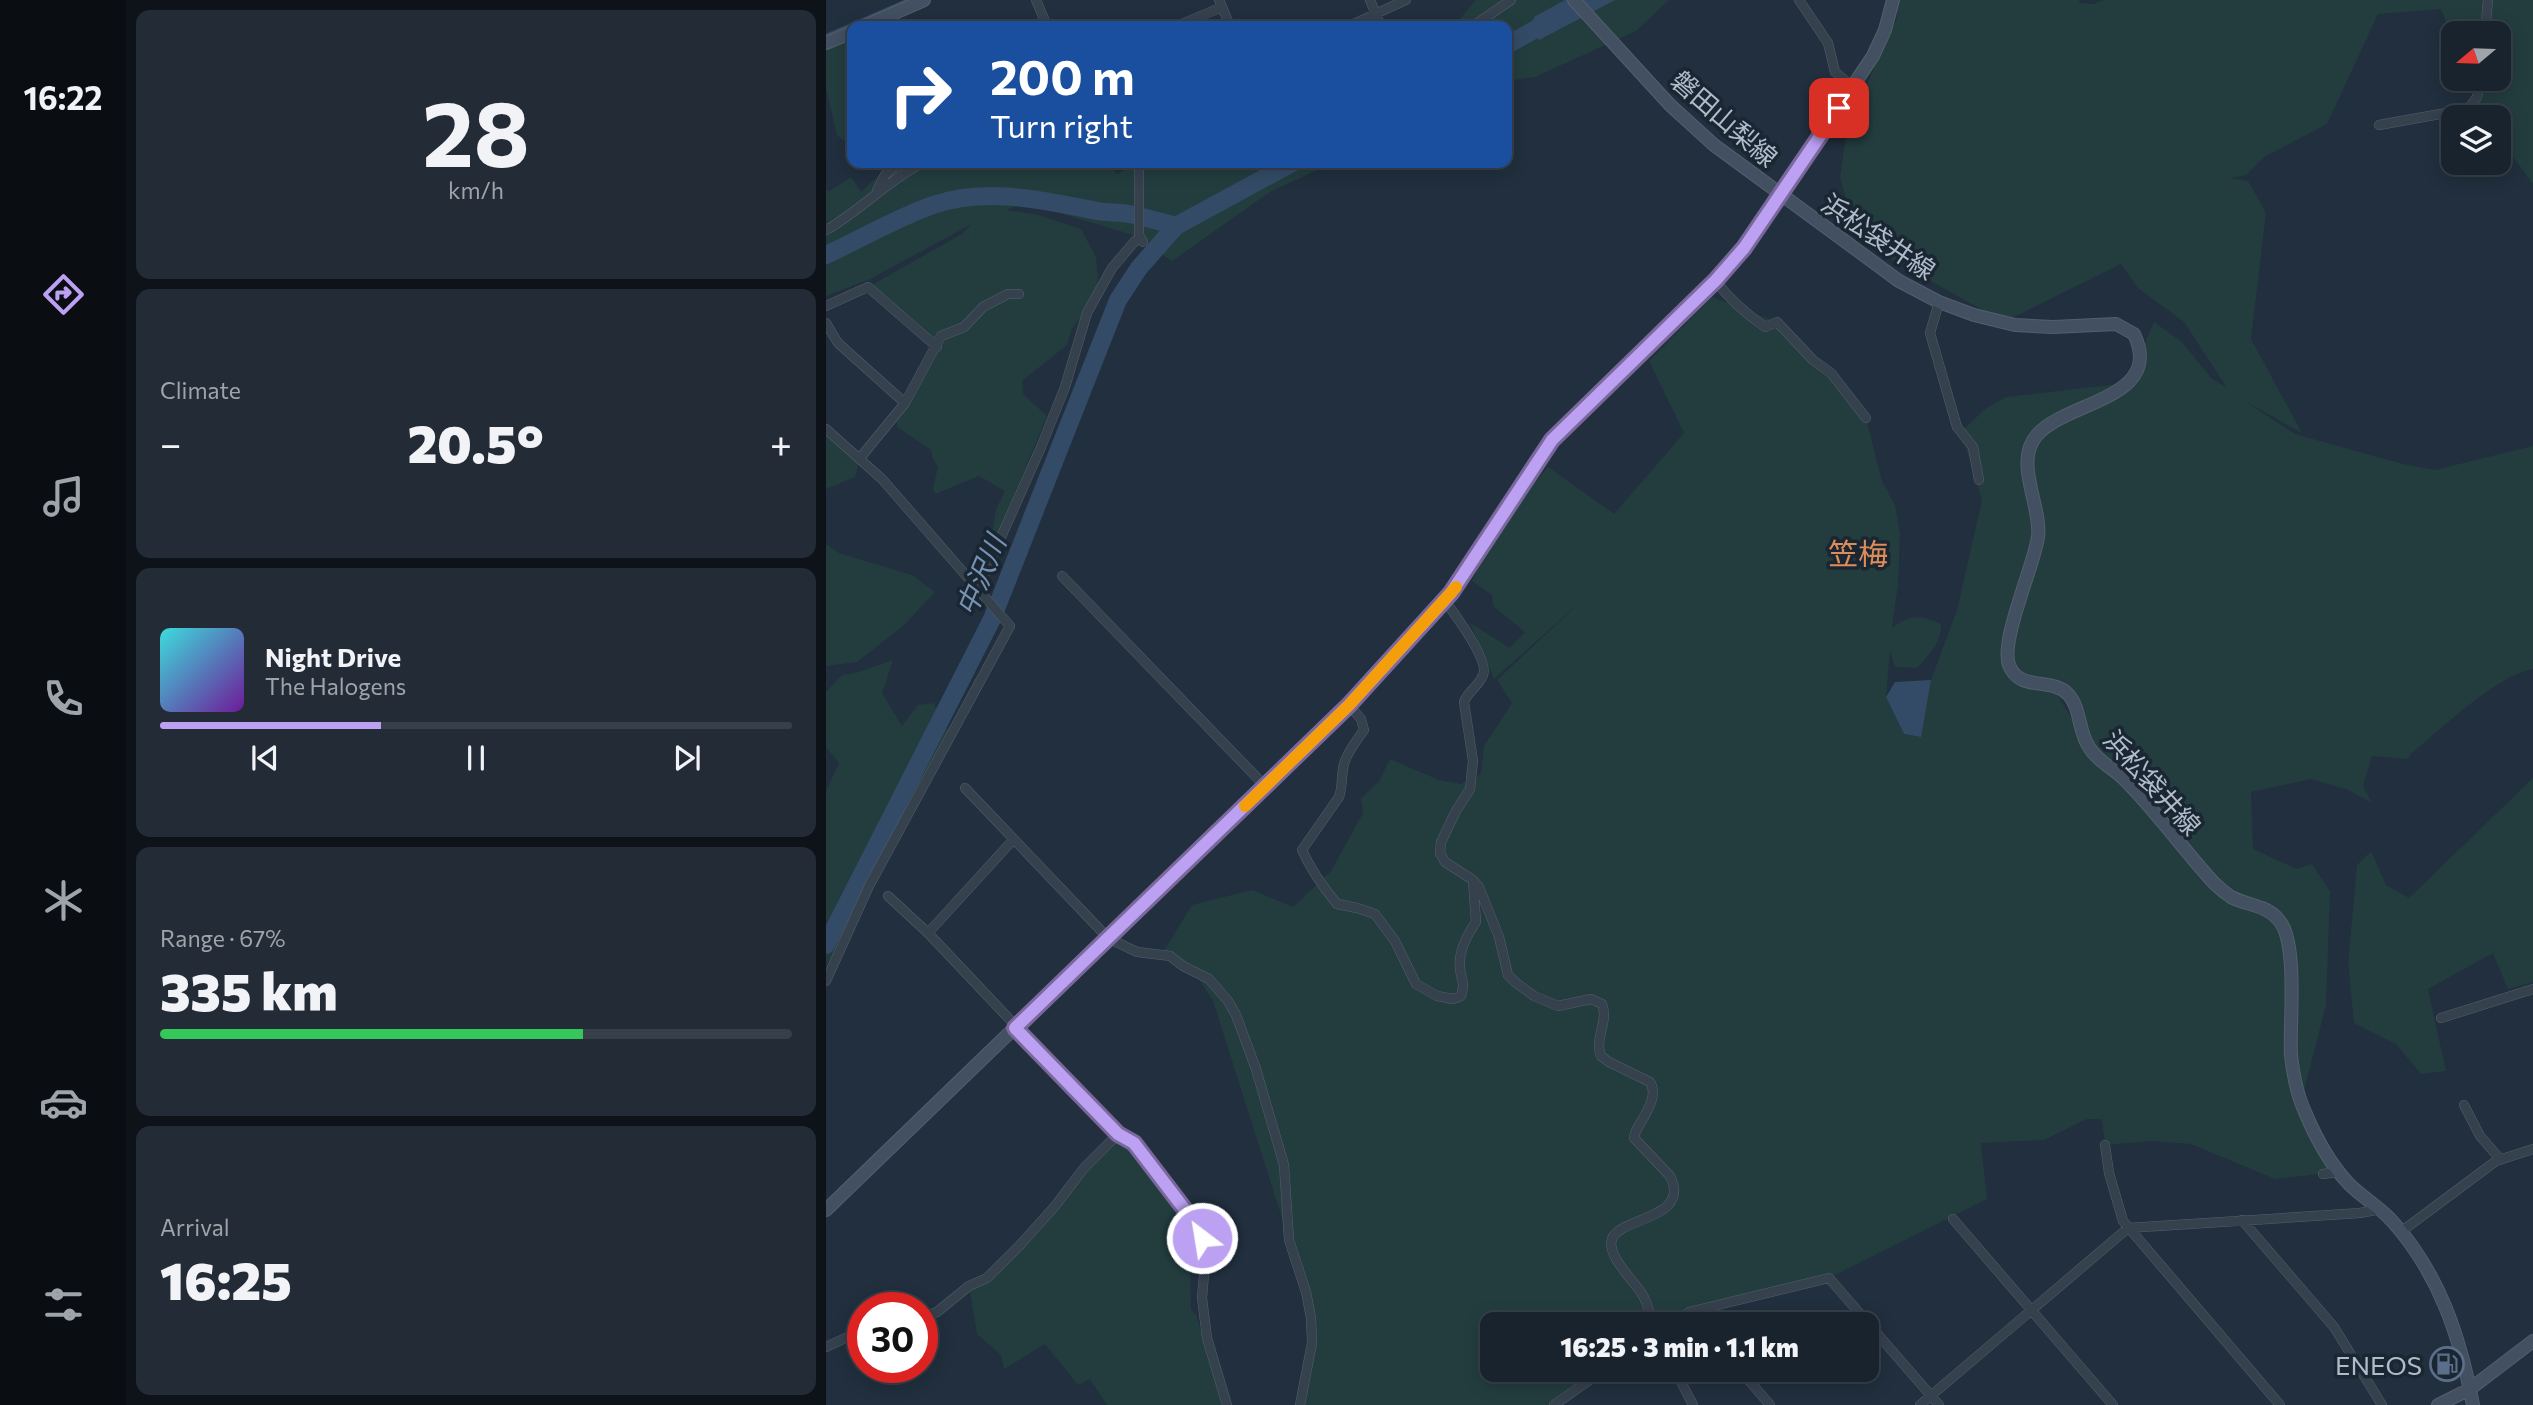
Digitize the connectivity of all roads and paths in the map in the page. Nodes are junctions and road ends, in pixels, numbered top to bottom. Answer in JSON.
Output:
{"nodes":[{"id":1,"x":925,"y":0,"type":"edge"},
{"id":2,"x":1036,"y":0,"type":"edge"},
{"id":3,"x":1370,"y":0,"type":"edge"},
{"id":4,"x":1406,"y":0,"type":"edge"},
{"id":5,"x":1511,"y":0,"type":"edge"},
{"id":6,"x":1574,"y":0,"type":"edge"},
{"id":7,"x":1799,"y":0,"type":"edge"},
{"id":8,"x":1893,"y":0,"type":"edge"},
{"id":9,"x":2488,"y":0,"type":"edge"},
{"id":10,"x":1220,"y":3,"type":"edge"},
{"id":11,"x":1376,"y":14,"type":"junction"},
{"id":12,"x":877,"y":21,"type":"edge"},
{"id":13,"x":1045,"y":21,"type":"edge"},
{"id":14,"x":1186,"y":21,"type":"edge"},
{"id":15,"x":1228,"y":21,"type":"edge"},
{"id":16,"x":1360,"y":21,"type":"edge"},
{"id":17,"x":1379,"y":21,"type":"edge"},
{"id":18,"x":1480,"y":21,"type":"edge"},
{"id":19,"x":2485,"y":21,"type":"edge"},
{"id":20,"x":847,"y":34,"type":"edge"},
{"id":21,"x":826,"y":43,"type":"edge"},
{"id":22,"x":1853,"y":87,"type":"junction"},
{"id":23,"x":2478,"y":91,"type":"edge"},
{"id":24,"x":2379,"y":125,"type":"dead end"},
{"id":25,"x":893,"y":168,"type":"edge"},
{"id":26,"x":912,"y":168,"type":"edge"},
{"id":27,"x":1139,"y":168,"type":"edge"},
{"id":28,"x":874,"y":195,"type":"junction"},
{"id":29,"x":1781,"y":195,"type":"junction"},
{"id":30,"x":826,"y":230,"type":"edge"},
{"id":31,"x":1716,"y":280,"type":"junction"},
{"id":32,"x":1019,"y":294,"type":"dead end"},
{"id":33,"x":1939,"y":302,"type":"junction"},
{"id":34,"x":826,"y":306,"type":"edge"},
{"id":35,"x":826,"y":323,"type":"edge"},
{"id":36,"x":937,"y":347,"type":"junction"},
{"id":37,"x":905,"y":403,"type":"junction"},
{"id":38,"x":1866,"y":418,"type":"dead end"},
{"id":39,"x":826,"y":429,"type":"edge"},
{"id":40,"x":859,"y":458,"type":"junction"},
{"id":41,"x":1979,"y":480,"type":"dead end"},
{"id":42,"x":1062,"y":576,"type":"dead end"},
{"id":43,"x":980,"y":591,"type":"junction"},
{"id":44,"x":1444,"y":601,"type":"junction"},
{"id":45,"x":1349,"y":705,"type":"junction"},
{"id":46,"x":1265,"y":786,"type":"junction"},
{"id":47,"x":965,"y":788,"type":"dead end"},
{"id":48,"x":1013,"y":840,"type":"junction"},
{"id":49,"x":1473,"y":880,"type":"junction"},
{"id":50,"x":888,"y":896,"type":"dead end"},
{"id":51,"x":928,"y":933,"type":"junction"},
{"id":52,"x":1108,"y":938,"type":"junction"},
{"id":53,"x":826,"y":981,"type":"edge"},
{"id":54,"x":2533,"y":989,"type":"edge"},
{"id":55,"x":2441,"y":1018,"type":"dead end"},
{"id":56,"x":1015,"y":1028,"type":"junction"},
{"id":57,"x":2464,"y":1105,"type":"dead end"},
{"id":58,"x":1118,"y":1134,"type":"junction"},
{"id":59,"x":2105,"y":1145,"type":"dead end"},
{"id":60,"x":2533,"y":1149,"type":"edge"},
{"id":61,"x":2500,"y":1159,"type":"junction"},
{"id":62,"x":2339,"y":1172,"type":"junction"},
{"id":63,"x":2323,"y":1174,"type":"dead end"},
{"id":64,"x":2381,"y":1209,"type":"junction"},
{"id":65,"x":826,"y":1210,"type":"edge"},
{"id":66,"x":1953,"y":1219,"type":"dead end"},
{"id":67,"x":2242,"y":1220,"type":"junction"},
{"id":68,"x":2128,"y":1228,"type":"junction"},
{"id":69,"x":2402,"y":1231,"type":"junction"},
{"id":70,"x":2031,"y":1310,"type":"junction"},
{"id":71,"x":938,"y":1311,"type":"edge"},
{"id":72,"x":1649,"y":1312,"type":"edge"},
{"id":73,"x":1689,"y":1312,"type":"edge"},
{"id":74,"x":1858,"y":1312,"type":"edge"},
{"id":75,"x":1879,"y":1336,"type":"edge"},
{"id":76,"x":847,"y":1337,"type":"edge"},
{"id":77,"x":2533,"y":1341,"type":"edge"},
{"id":78,"x":826,"y":1347,"type":"edge"},
{"id":79,"x":1587,"y":1382,"type":"edge"},
{"id":80,"x":1681,"y":1382,"type":"edge"},
{"id":81,"x":1750,"y":1382,"type":"edge"},
{"id":82,"x":2470,"y":1389,"type":"junction"},
{"id":83,"x":1931,"y":1396,"type":"junction"},
{"id":84,"x":1227,"y":1405,"type":"edge"},
{"id":85,"x":1300,"y":1405,"type":"edge"},
{"id":86,"x":1554,"y":1405,"type":"edge"},
{"id":87,"x":1693,"y":1405,"type":"edge"},
{"id":88,"x":1770,"y":1405,"type":"edge"},
{"id":89,"x":1920,"y":1405,"type":"edge"},
{"id":90,"x":1939,"y":1405,"type":"edge"},
{"id":91,"x":2113,"y":1405,"type":"edge"},
{"id":92,"x":2280,"y":1405,"type":"edge"},
{"id":93,"x":2382,"y":1405,"type":"edge"},
{"id":94,"x":2438,"y":1405,"type":"edge"},
{"id":95,"x":2473,"y":1405,"type":"edge"}],
"edges":[{"from":1,"to":12,"type":"main road"},
{"from":2,"to":13,"type":"street"},
{"from":3,"to":11,"type":"street"},
{"from":4,"to":11,"type":"street"},
{"from":5,"to":18,"type":"street"},
{"from":6,"to":29,"type":"main road","name":"磐田山梨線"},
{"from":7,"to":22,"type":"street"},
{"from":8,"to":22,"type":"main road","name":"磐田山梨線"},
{"from":9,"to":19,"type":"street"},
{"from":10,"to":14,"type":"street"},
{"from":10,"to":15,"type":"street"},
{"from":11,"to":16,"type":"street"},
{"from":11,"to":17,"type":"street"},
{"from":20,"to":21,"type":"main road"},
{"from":22,"to":29,"type":"main road","name":"磐田山梨線"},
{"from":23,"to":24,"type":"street"},
{"from":25,"to":28,"type":"street"},
{"from":26,"to":28,"type":"street"},
{"from":27,"to":43,"type":"street"},
{"from":28,"to":30,"type":"street"},
{"from":29,"to":31,"type":"main road"},
{"from":29,"to":33,"type":"main road","name":"浜松袋井線"},
{"from":31,"to":38,"type":"street"},
{"from":31,"to":44,"type":"main road"},
{"from":32,"to":36,"type":"street"},
{"from":33,"to":41,"type":"street"},
{"from":33,"to":62,"type":"main road","name":"浜松袋井線"},
{"from":34,"to":36,"type":"street"},
{"from":35,"to":37,"type":"street"},
{"from":36,"to":37,"type":"street"},
{"from":37,"to":40,"type":"street"},
{"from":39,"to":40,"type":"street"},
{"from":40,"to":43,"type":"street"},
{"from":42,"to":46,"type":"street"},
{"from":43,"to":53,"type":"street"},
{"from":44,"to":45,"type":"main road"},
{"from":44,"to":49,"type":"street"},
{"from":45,"to":46,"type":"main road"},
{"from":45,"to":49,"type":"street"},
{"from":46,"to":52,"type":"main road"},
{"from":47,"to":48,"type":"street"},
{"from":48,"to":51,"type":"street"},
{"from":48,"to":52,"type":"street"},
{"from":49,"to":72,"type":"street"},
{"from":50,"to":51,"type":"street"},
{"from":51,"to":56,"type":"street"},
{"from":52,"to":56,"type":"main road"},
{"from":52,"to":85,"type":"street"},
{"from":54,"to":55,"type":"street"},
{"from":56,"to":58,"type":"street"},
{"from":56,"to":65,"type":"main road"},
{"from":57,"to":61,"type":"street"},
{"from":58,"to":71,"type":"street"},
{"from":58,"to":84,"type":"street"},
{"from":59,"to":68,"type":"street"},
{"from":60,"to":61,"type":"street"},
{"from":61,"to":69,"type":"street"},
{"from":62,"to":63,"type":"street"},
{"from":62,"to":64,"type":"main road","name":"浜松袋井線"},
{"from":64,"to":67,"type":"street"},
{"from":64,"to":69,"type":"main road","name":"浜松袋井線"},
{"from":66,"to":70,"type":"street"},
{"from":67,"to":68,"type":"street"},
{"from":67,"to":93,"type":"street"},
{"from":68,"to":70,"type":"street"},
{"from":68,"to":92,"type":"street"},
{"from":69,"to":82,"type":"main road","name":"浜松袋井線"},
{"from":70,"to":83,"type":"street"},
{"from":70,"to":91,"type":"street"},
{"from":73,"to":74,"type":"street"},
{"from":75,"to":83,"type":"street"},
{"from":76,"to":78,"type":"street"},
{"from":77,"to":82,"type":"main road"},
{"from":79,"to":86,"type":"street"},
{"from":80,"to":87,"type":"street"},
{"from":81,"to":88,"type":"street"},
{"from":82,"to":94,"type":"main road"},
{"from":82,"to":95,"type":"main road","name":"浜松袋井線"},
{"from":83,"to":89,"type":"street"},
{"from":83,"to":90,"type":"street"}]}
